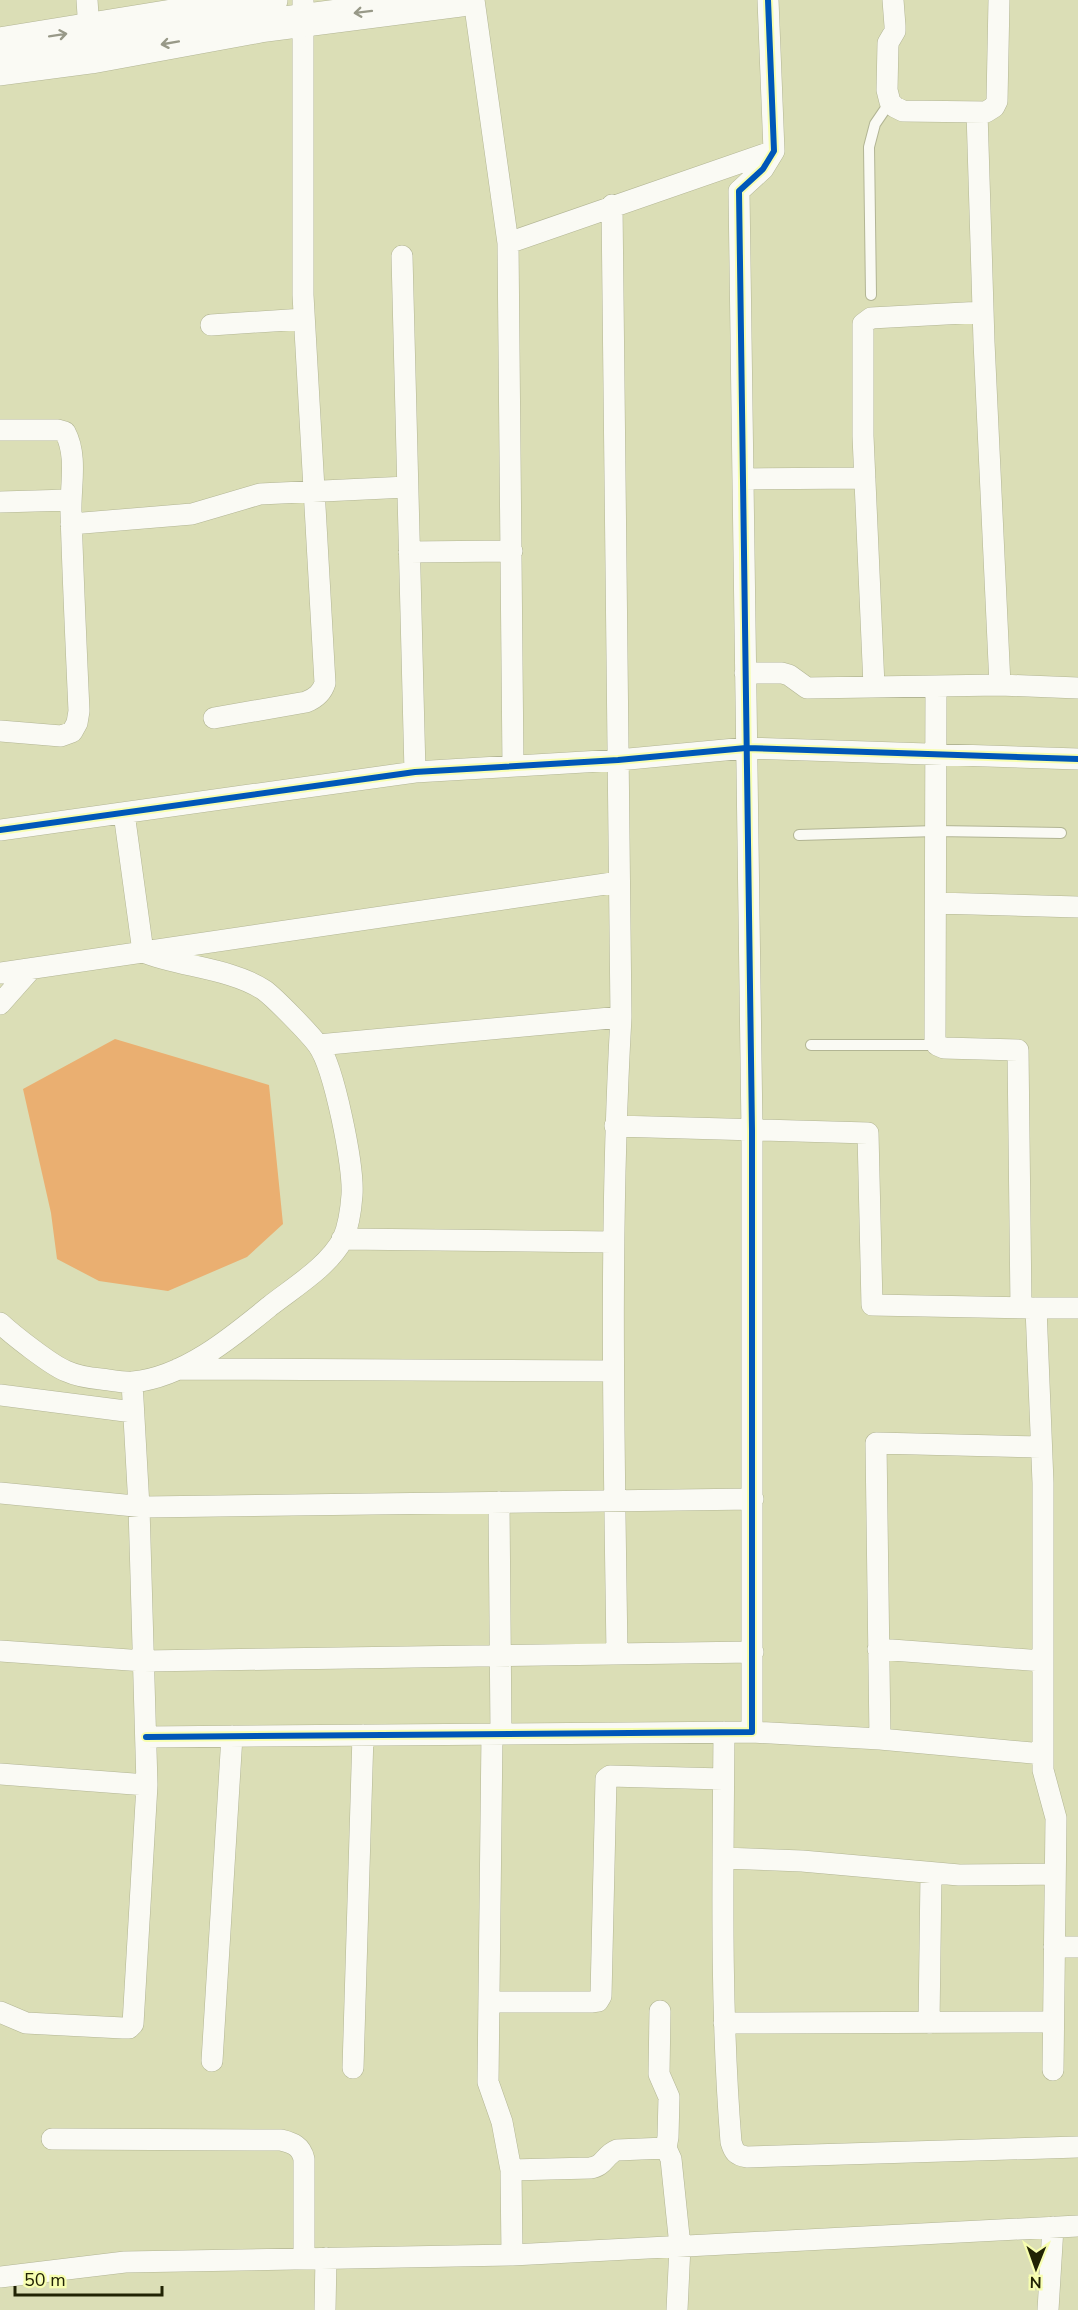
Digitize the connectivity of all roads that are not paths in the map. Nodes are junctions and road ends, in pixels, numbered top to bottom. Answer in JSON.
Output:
{"nodes":[{"id":1,"x":271,"y":0,"type":"edge"},
{"id":2,"x":462,"y":0,"type":"edge"},
{"id":3,"x":474,"y":0,"type":"edge"},
{"id":4,"x":768,"y":0,"type":"edge"},
{"id":5,"x":893,"y":0,"type":"edge"},
{"id":6,"x":999,"y":0,"type":"edge"},
{"id":7,"x":303,"y":10,"type":"edge"},
{"id":8,"x":88,"y":15,"type":"edge"},
{"id":9,"x":0,"y":44,"type":"edge"},
{"id":10,"x":0,"y":69,"type":"edge"},
{"id":11,"x":890,"y":102,"type":"junction"},
{"id":12,"x":977,"y":112,"type":"junction"},
{"id":13,"x":774,"y":151,"type":"junction"},
{"id":14,"x":612,"y":205,"type":"junction"},
{"id":15,"x":508,"y":243,"type":"junction"},
{"id":16,"x":402,"y":256,"type":"dead end"},
{"id":17,"x":871,"y":295,"type":"dead end"},
{"id":18,"x":983,"y":312,"type":"junction"},
{"id":19,"x":304,"y":319,"type":"junction"},
{"id":20,"x":211,"y":325,"type":"dead end"},
{"id":21,"x":0,"y":430,"type":"edge"},
{"id":22,"x":865,"y":478,"type":"junction"},
{"id":23,"x":743,"y":479,"type":"junction"},
{"id":24,"x":407,"y":487,"type":"junction"},
{"id":25,"x":315,"y":491,"type":"junction"},
{"id":26,"x":70,"y":500,"type":"junction"},
{"id":27,"x":0,"y":502,"type":"edge"},
{"id":28,"x":71,"y":524,"type":"junction"},
{"id":29,"x":512,"y":550,"type":"junction"},
{"id":30,"x":409,"y":552,"type":"junction"},
{"id":31,"x":745,"y":673,"type":"junction"},
{"id":32,"x":1000,"y":685,"type":"junction"},
{"id":33,"x":874,"y":686,"type":"junction"},
{"id":34,"x":936,"y":686,"type":"junction"},
{"id":35,"x":1078,"y":688,"type":"edge"},
{"id":36,"x":214,"y":718,"type":"dead end"},
{"id":37,"x":0,"y":731,"type":"edge"},
{"id":38,"x":746,"y":748,"type":"junction"},
{"id":39,"x":936,"y":754,"type":"junction"},
{"id":40,"x":1078,"y":759,"type":"edge"},
{"id":41,"x":618,"y":760,"type":"junction"},
{"id":42,"x":513,"y":766,"type":"junction"},
{"id":43,"x":415,"y":772,"type":"junction"},
{"id":44,"x":124,"y":813,"type":"junction"},
{"id":45,"x":0,"y":830,"type":"edge"},
{"id":46,"x":936,"y":831,"type":"junction"},
{"id":47,"x":1061,"y":833,"type":"dead end"},
{"id":48,"x":799,"y":835,"type":"dead end"},
{"id":49,"x":619,"y":882,"type":"junction"},
{"id":50,"x":936,"y":903,"type":"junction"},
{"id":51,"x":1078,"y":908,"type":"edge"},
{"id":52,"x":143,"y":952,"type":"junction"},
{"id":53,"x":31,"y":969,"type":"junction"},
{"id":54,"x":0,"y":973,"type":"edge"},
{"id":55,"x":0,"y":1004,"type":"edge"},
{"id":56,"x":621,"y":1017,"type":"junction"},
{"id":57,"x":318,"y":1045,"type":"junction"},
{"id":58,"x":811,"y":1045,"type":"dead end"},
{"id":59,"x":937,"y":1045,"type":"junction"},
{"id":60,"x":615,"y":1126,"type":"junction"},
{"id":61,"x":752,"y":1131,"type":"junction"},
{"id":62,"x":342,"y":1239,"type":"junction"},
{"id":63,"x":612,"y":1242,"type":"junction"},
{"id":64,"x":1029,"y":1308,"type":"junction"},
{"id":65,"x":1078,"y":1308,"type":"edge"},
{"id":66,"x":0,"y":1323,"type":"edge"},
{"id":67,"x":178,"y":1369,"type":"junction"},
{"id":68,"x":612,"y":1371,"type":"junction"},
{"id":69,"x":132,"y":1382,"type":"junction"},
{"id":70,"x":0,"y":1395,"type":"edge"},
{"id":71,"x":133,"y":1412,"type":"junction"},
{"id":72,"x":1041,"y":1447,"type":"junction"},
{"id":73,"x":0,"y":1494,"type":"edge"},
{"id":74,"x":753,"y":1499,"type":"junction"},
{"id":75,"x":614,"y":1500,"type":"junction"},
{"id":76,"x":499,"y":1502,"type":"junction"},
{"id":77,"x":139,"y":1507,"type":"junction"},
{"id":78,"x":878,"y":1649,"type":"junction"},
{"id":79,"x":0,"y":1651,"type":"edge"},
{"id":80,"x":753,"y":1652,"type":"junction"},
{"id":81,"x":617,"y":1654,"type":"junction"},
{"id":82,"x":498,"y":1656,"type":"junction"},
{"id":83,"x":144,"y":1661,"type":"junction"},
{"id":84,"x":1043,"y":1661,"type":"junction"},
{"id":85,"x":724,"y":1732,"type":"junction"},
{"id":86,"x":752,"y":1732,"type":"junction"},
{"id":87,"x":496,"y":1734,"type":"junction"},
{"id":88,"x":363,"y":1735,"type":"junction"},
{"id":89,"x":232,"y":1736,"type":"junction"},
{"id":90,"x":146,"y":1737,"type":"junction"},
{"id":91,"x":880,"y":1739,"type":"junction"},
{"id":92,"x":1043,"y":1754,"type":"junction"},
{"id":93,"x":0,"y":1774,"type":"edge"},
{"id":94,"x":723,"y":1779,"type":"junction"},
{"id":95,"x":147,"y":1785,"type":"junction"},
{"id":96,"x":723,"y":1858,"type":"junction"},
{"id":97,"x":931,"y":1874,"type":"junction"},
{"id":98,"x":1055,"y":1874,"type":"junction"},
{"id":99,"x":1054,"y":1947,"type":"junction"},
{"id":100,"x":1078,"y":1947,"type":"edge"},
{"id":101,"x":489,"y":2002,"type":"junction"},
{"id":102,"x":660,"y":2011,"type":"dead end"},
{"id":103,"x":0,"y":2012,"type":"edge"},
{"id":104,"x":1053,"y":2022,"type":"junction"},
{"id":105,"x":724,"y":2023,"type":"junction"},
{"id":106,"x":929,"y":2023,"type":"junction"},
{"id":107,"x":212,"y":2061,"type":"dead end"},
{"id":108,"x":353,"y":2068,"type":"dead end"},
{"id":109,"x":1053,"y":2070,"type":"dead end"},
{"id":110,"x":52,"y":2139,"type":"dead end"},
{"id":111,"x":1078,"y":2147,"type":"edge"},
{"id":112,"x":666,"y":2148,"type":"junction"},
{"id":113,"x":511,"y":2170,"type":"junction"},
{"id":114,"x":1078,"y":2226,"type":"edge"},
{"id":115,"x":1053,"y":2227,"type":"junction"},
{"id":116,"x":680,"y":2246,"type":"junction"},
{"id":117,"x":512,"y":2255,"type":"junction"},
{"id":118,"x":326,"y":2258,"type":"junction"},
{"id":119,"x":304,"y":2259,"type":"junction"},
{"id":120,"x":0,"y":2277,"type":"edge"},
{"id":121,"x":325,"y":2310,"type":"edge"},
{"id":122,"x":677,"y":2310,"type":"edge"},
{"id":123,"x":1048,"y":2310,"type":"edge"}],
"edges":[{"from":1,"to":8,"type":"main road"},
{"from":2,"to":7,"type":"main road","one_way":true},
{"from":3,"to":15,"type":"street"},
{"from":4,"to":13,"type":"street"},
{"from":5,"to":11,"type":"street"},
{"from":6,"to":12,"type":"street"},
{"from":7,"to":10,"type":"main road","one_way":true},
{"from":7,"to":19,"type":"street"},
{"from":9,"to":8,"type":"main road","one_way":true},
{"from":11,"to":12,"type":"street"},
{"from":11,"to":17,"type":"lane"},
{"from":12,"to":18,"type":"street"},
{"from":13,"to":14,"type":"street"},
{"from":13,"to":23,"type":"street"},
{"from":14,"to":15,"type":"street"},
{"from":14,"to":41,"type":"street"},
{"from":15,"to":29,"type":"street"},
{"from":16,"to":24,"type":"street"},
{"from":18,"to":22,"type":"street"},
{"from":18,"to":32,"type":"street"},
{"from":19,"to":20,"type":"street"},
{"from":19,"to":25,"type":"street"},
{"from":21,"to":26,"type":"street"},
{"from":22,"to":23,"type":"street"},
{"from":22,"to":33,"type":"street"},
{"from":23,"to":31,"type":"street"},
{"from":24,"to":25,"type":"street"},
{"from":24,"to":30,"type":"street"},
{"from":25,"to":28,"type":"street"},
{"from":25,"to":36,"type":"street"},
{"from":26,"to":27,"type":"street"},
{"from":26,"to":28,"type":"street"},
{"from":28,"to":37,"type":"street"},
{"from":29,"to":30,"type":"street"},
{"from":29,"to":42,"type":"street"},
{"from":30,"to":43,"type":"street"},
{"from":31,"to":33,"type":"street"},
{"from":31,"to":38,"type":"street"},
{"from":32,"to":34,"type":"street"},
{"from":32,"to":35,"type":"street"},
{"from":33,"to":34,"type":"street"},
{"from":34,"to":39,"type":"street"},
{"from":38,"to":39,"type":"street"},
{"from":38,"to":41,"type":"street"},
{"from":38,"to":61,"type":"street"},
{"from":39,"to":40,"type":"street"},
{"from":39,"to":46,"type":"street"},
{"from":41,"to":42,"type":"street"},
{"from":41,"to":49,"type":"street"},
{"from":42,"to":43,"type":"street"},
{"from":43,"to":44,"type":"street"},
{"from":44,"to":45,"type":"street"},
{"from":44,"to":52,"type":"street"},
{"from":46,"to":47,"type":"lane"},
{"from":46,"to":48,"type":"lane"},
{"from":46,"to":50,"type":"street"},
{"from":49,"to":52,"type":"street"},
{"from":49,"to":56,"type":"street"},
{"from":50,"to":51,"type":"street"},
{"from":50,"to":59,"type":"street"},
{"from":52,"to":53,"type":"street"},
{"from":52,"to":57,"type":"street"},
{"from":53,"to":54,"type":"street"},
{"from":53,"to":55,"type":"street"},
{"from":56,"to":57,"type":"street"},
{"from":56,"to":60,"type":"street"},
{"from":57,"to":62,"type":"street"},
{"from":58,"to":59,"type":"lane"},
{"from":59,"to":64,"type":"street"},
{"from":60,"to":61,"type":"street"},
{"from":60,"to":63,"type":"street"},
{"from":61,"to":64,"type":"street"},
{"from":61,"to":74,"type":"street"},
{"from":62,"to":63,"type":"street"},
{"from":62,"to":67,"type":"street"},
{"from":63,"to":68,"type":"street"},
{"from":64,"to":65,"type":"street"},
{"from":64,"to":72,"type":"street"},
{"from":66,"to":69,"type":"street"},
{"from":67,"to":68,"type":"street"},
{"from":67,"to":69,"type":"street"},
{"from":68,"to":75,"type":"street"},
{"from":69,"to":71,"type":"street"},
{"from":70,"to":71,"type":"street"},
{"from":71,"to":77,"type":"street"},
{"from":72,"to":78,"type":"street"},
{"from":72,"to":84,"type":"street"},
{"from":73,"to":77,"type":"street"},
{"from":74,"to":75,"type":"street"},
{"from":74,"to":80,"type":"street"},
{"from":75,"to":76,"type":"street"},
{"from":75,"to":81,"type":"street"},
{"from":76,"to":77,"type":"street"},
{"from":76,"to":82,"type":"street"},
{"from":77,"to":83,"type":"street"},
{"from":78,"to":84,"type":"street"},
{"from":78,"to":91,"type":"street"},
{"from":79,"to":83,"type":"street"},
{"from":80,"to":81,"type":"street"},
{"from":80,"to":86,"type":"street"},
{"from":81,"to":82,"type":"street"},
{"from":82,"to":83,"type":"street"},
{"from":82,"to":87,"type":"street"},
{"from":83,"to":90,"type":"street"},
{"from":84,"to":92,"type":"street"},
{"from":85,"to":86,"type":"street"},
{"from":85,"to":87,"type":"street"},
{"from":85,"to":94,"type":"street"},
{"from":86,"to":91,"type":"street"},
{"from":87,"to":88,"type":"street"},
{"from":87,"to":101,"type":"street"},
{"from":88,"to":89,"type":"street"},
{"from":88,"to":108,"type":"street"},
{"from":89,"to":90,"type":"street"},
{"from":89,"to":107,"type":"street"},
{"from":90,"to":95,"type":"street"},
{"from":91,"to":92,"type":"street"},
{"from":92,"to":98,"type":"street"},
{"from":93,"to":95,"type":"street"},
{"from":94,"to":96,"type":"street"},
{"from":94,"to":101,"type":"street"},
{"from":95,"to":103,"type":"street"},
{"from":96,"to":97,"type":"street"},
{"from":96,"to":105,"type":"street"},
{"from":97,"to":98,"type":"street"},
{"from":97,"to":106,"type":"street"},
{"from":98,"to":99,"type":"street"},
{"from":99,"to":100,"type":"street"},
{"from":99,"to":104,"type":"street"},
{"from":101,"to":113,"type":"street"},
{"from":102,"to":112,"type":"street"},
{"from":104,"to":106,"type":"street"},
{"from":104,"to":109,"type":"street"},
{"from":105,"to":106,"type":"street"},
{"from":105,"to":111,"type":"street"},
{"from":110,"to":119,"type":"street"},
{"from":112,"to":113,"type":"street"},
{"from":112,"to":116,"type":"street"},
{"from":113,"to":117,"type":"street"},
{"from":114,"to":115,"type":"street"},
{"from":115,"to":116,"type":"street"},
{"from":115,"to":123,"type":"street"},
{"from":116,"to":117,"type":"street"},
{"from":116,"to":122,"type":"street"},
{"from":117,"to":118,"type":"street"},
{"from":118,"to":119,"type":"street"},
{"from":118,"to":121,"type":"street"},
{"from":119,"to":120,"type":"street"}]}
